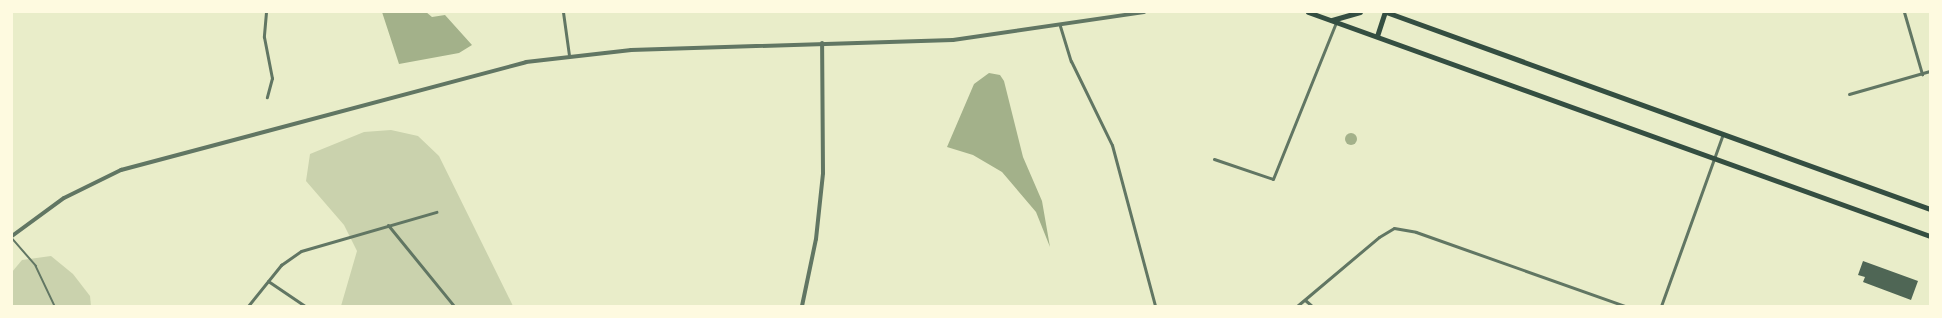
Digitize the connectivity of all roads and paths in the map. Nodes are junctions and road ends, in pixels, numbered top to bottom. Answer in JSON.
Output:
{"nodes":[{"id":1,"x":266,"y":12,"type":"edge"},
{"id":2,"x":563,"y":12,"type":"edge"},
{"id":3,"x":1144,"y":12,"type":"edge"},
{"id":4,"x":1308,"y":12,"type":"edge"},
{"id":5,"x":1360,"y":12,"type":"edge"},
{"id":6,"x":1385,"y":12,"type":"edge"},
{"id":7,"x":1904,"y":12,"type":"edge"},
{"id":8,"x":1334,"y":21,"type":"junction"},
{"id":9,"x":1060,"y":26,"type":"junction"},
{"id":10,"x":1377,"y":36,"type":"junction"},
{"id":11,"x":822,"y":43,"type":"junction"},
{"id":12,"x":569,"y":55,"type":"junction"},
{"id":13,"x":1930,"y":71,"type":"edge"},
{"id":14,"x":1922,"y":74,"type":"junction"},
{"id":15,"x":1849,"y":94,"type":"dead end"},
{"id":16,"x":267,"y":97,"type":"dead end"},
{"id":17,"x":1723,"y":134,"type":"junction"},
{"id":18,"x":1713,"y":158,"type":"junction"},
{"id":19,"x":1214,"y":159,"type":"dead end"},
{"id":20,"x":1930,"y":209,"type":"edge"},
{"id":21,"x":436,"y":212,"type":"dead end"},
{"id":22,"x":388,"y":225,"type":"junction"},
{"id":23,"x":1930,"y":236,"type":"edge"},
{"id":24,"x":12,"y":237,"type":"edge"},
{"id":25,"x":268,"y":281,"type":"junction"},
{"id":26,"x":1305,"y":300,"type":"junction"},
{"id":27,"x":55,"y":306,"type":"edge"},
{"id":28,"x":248,"y":306,"type":"edge"},
{"id":29,"x":305,"y":306,"type":"edge"},
{"id":30,"x":454,"y":306,"type":"edge"},
{"id":31,"x":802,"y":306,"type":"edge"},
{"id":32,"x":1155,"y":306,"type":"edge"},
{"id":33,"x":1297,"y":306,"type":"edge"},
{"id":34,"x":1312,"y":306,"type":"edge"},
{"id":35,"x":1625,"y":306,"type":"edge"},
{"id":36,"x":1661,"y":306,"type":"edge"}],
"edges":[{"from":1,"to":16,"type":"street"},
{"from":2,"to":12,"type":"street"},
{"from":3,"to":9,"type":"street"},
{"from":4,"to":8,"type":"main road"},
{"from":5,"to":8,"type":"main road"},
{"from":6,"to":10,"type":"main road"},
{"from":6,"to":17,"type":"main road"},
{"from":7,"to":14,"type":"street"},
{"from":8,"to":10,"type":"main road"},
{"from":8,"to":19,"type":"street"},
{"from":9,"to":11,"type":"street"},
{"from":9,"to":32,"type":"street"},
{"from":10,"to":18,"type":"main road"},
{"from":11,"to":12,"type":"street"},
{"from":11,"to":31,"type":"street"},
{"from":12,"to":24,"type":"street"},
{"from":13,"to":14,"type":"street"},
{"from":14,"to":15,"type":"street"},
{"from":17,"to":18,"type":"street"},
{"from":17,"to":20,"type":"main road"},
{"from":18,"to":23,"type":"main road"},
{"from":18,"to":36,"type":"street"},
{"from":21,"to":22,"type":"street"},
{"from":22,"to":25,"type":"street"},
{"from":22,"to":30,"type":"street"},
{"from":24,"to":27,"type":"lane"},
{"from":25,"to":28,"type":"street"},
{"from":25,"to":29,"type":"street"},
{"from":26,"to":33,"type":"street"},
{"from":26,"to":34,"type":"street"},
{"from":26,"to":35,"type":"street"}]}
